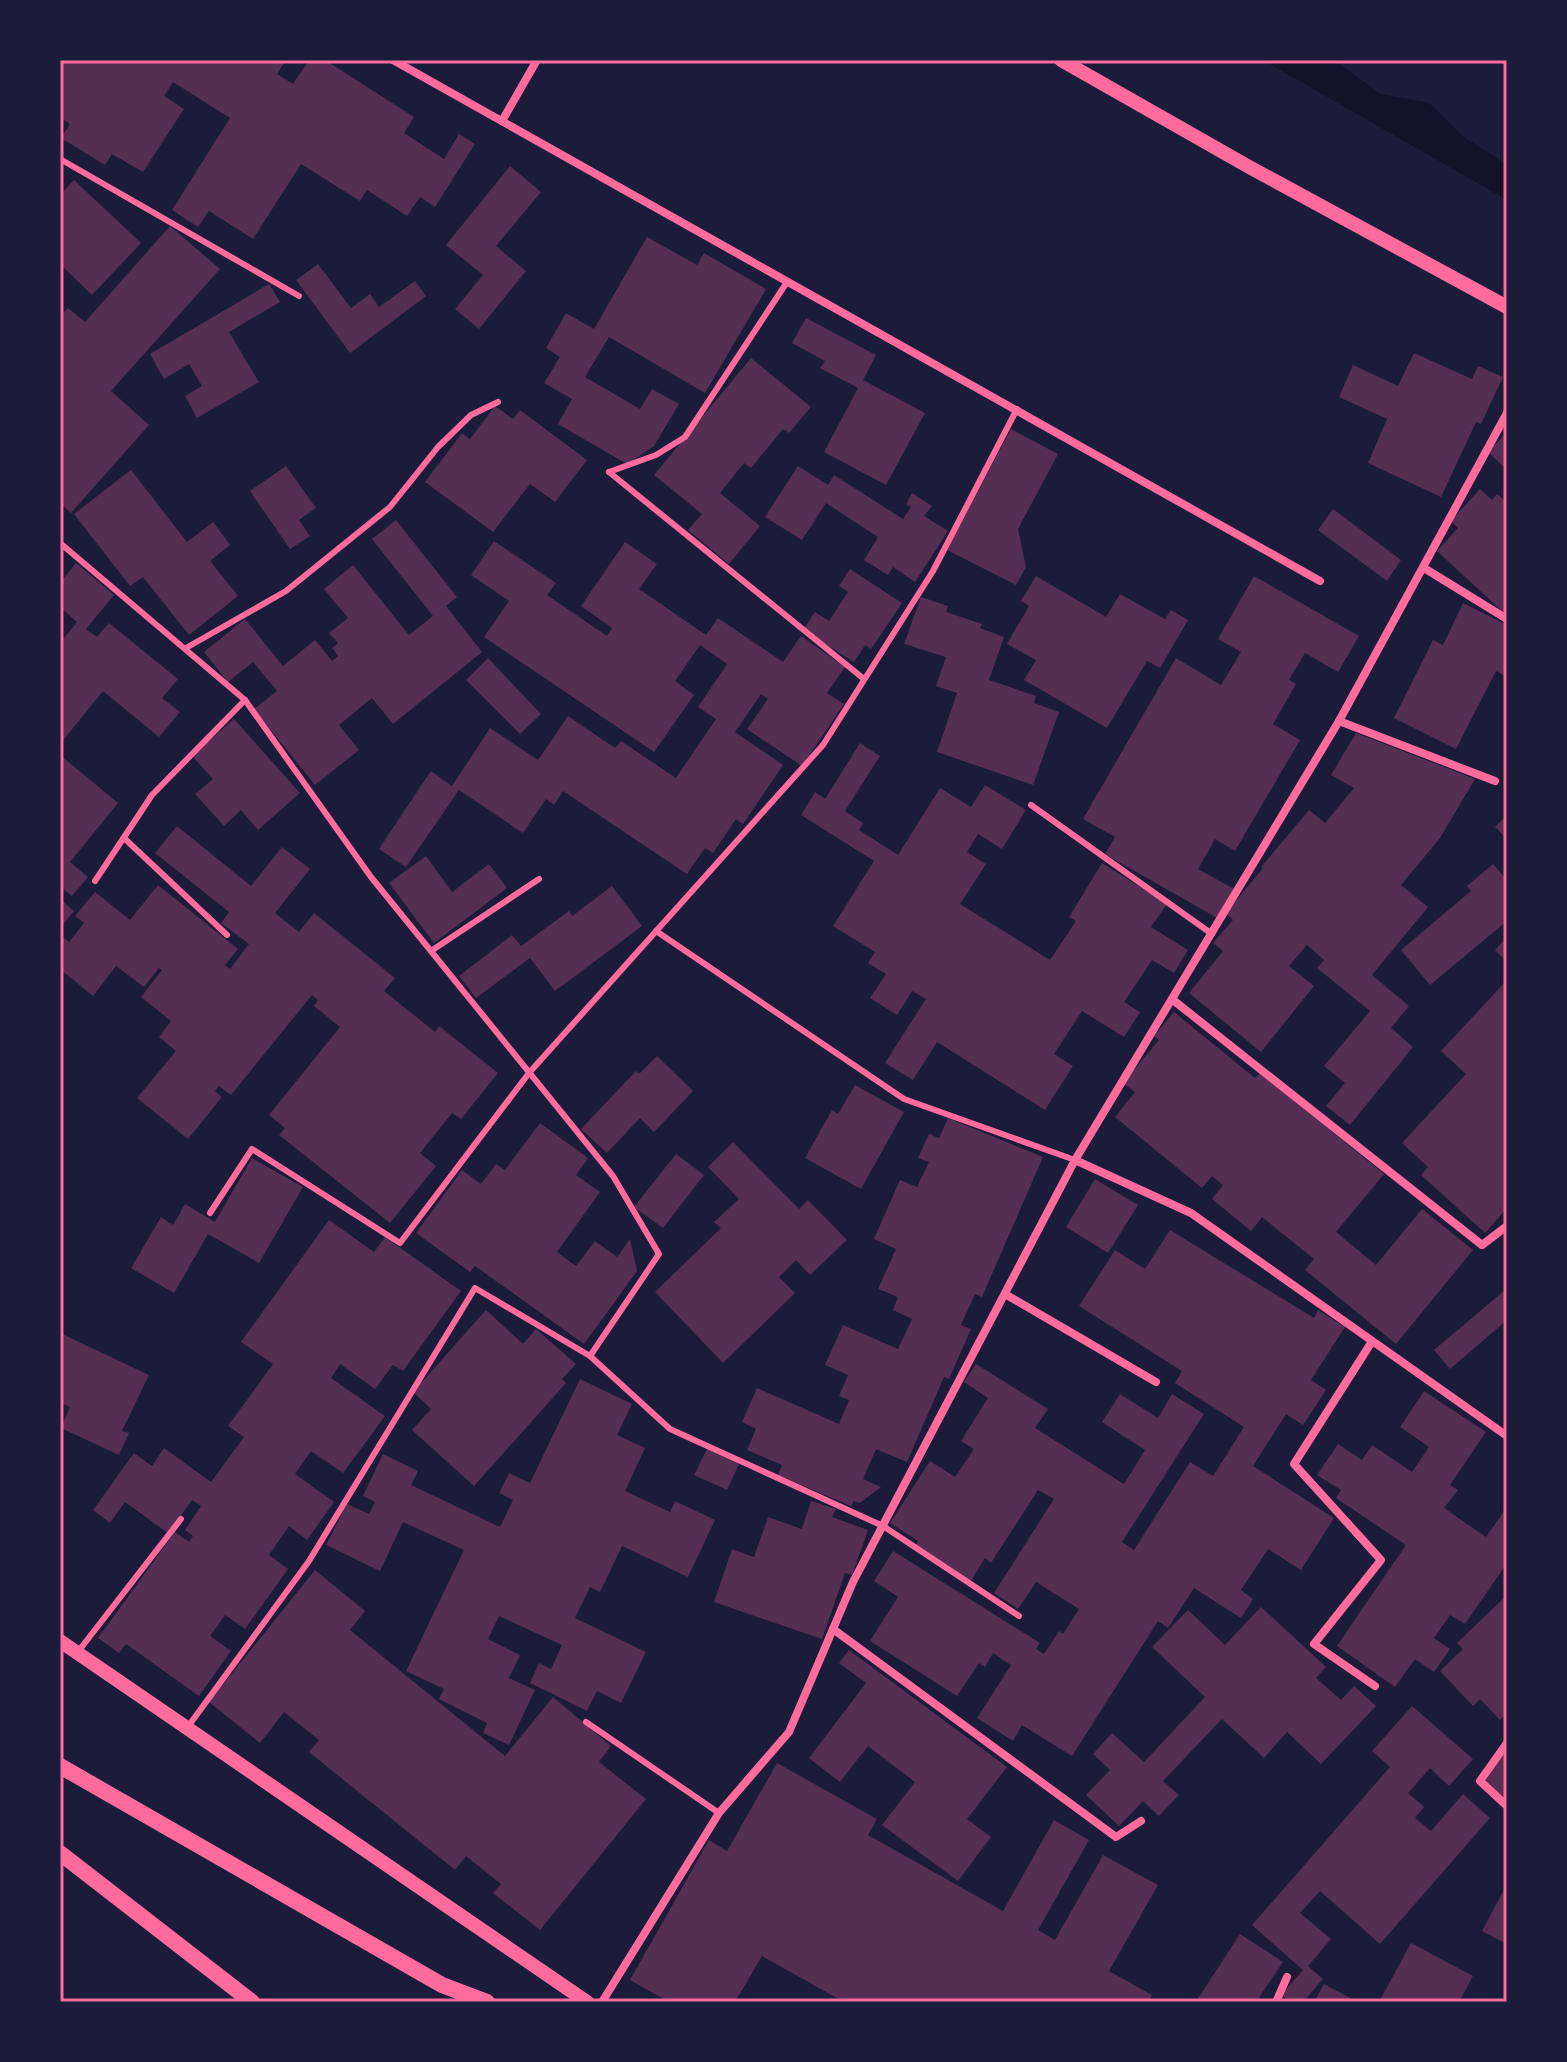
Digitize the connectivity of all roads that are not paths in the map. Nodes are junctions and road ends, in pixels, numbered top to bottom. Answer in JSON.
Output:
{"nodes":[{"id":1,"x":393,"y":60,"type":"edge"},
{"id":2,"x":537,"y":60,"type":"edge"},
{"id":3,"x":1061,"y":60,"type":"edge"},
{"id":4,"x":502,"y":121,"type":"junction"},
{"id":5,"x":60,"y":159,"type":"edge"},
{"id":6,"x":787,"y":282,"type":"junction"},
{"id":7,"x":299,"y":296,"type":"dead end"},
{"id":8,"x":1507,"y":307,"type":"edge"},
{"id":9,"x":498,"y":402,"type":"dead end"},
{"id":10,"x":1017,"y":409,"type":"junction"},
{"id":11,"x":1507,"y":413,"type":"edge"},
{"id":12,"x":61,"y":545,"type":"edge"},
{"id":13,"x":1424,"y":568,"type":"junction"},
{"id":14,"x":1320,"y":581,"type":"dead end"},
{"id":15,"x":1507,"y":619,"type":"edge"},
{"id":16,"x":186,"y":648,"type":"junction"},
{"id":17,"x":864,"y":679,"type":"junction"},
{"id":18,"x":245,"y":700,"type":"junction"},
{"id":19,"x":1339,"y":721,"type":"junction"},
{"id":20,"x":1495,"y":781,"type":"dead end"},
{"id":21,"x":1031,"y":805,"type":"dead end"},
{"id":22,"x":124,"y":838,"type":"junction"},
{"id":23,"x":539,"y":879,"type":"dead end"},
{"id":24,"x":95,"y":881,"type":"dead end"},
{"id":25,"x":656,"y":931,"type":"junction"},
{"id":26,"x":1212,"y":934,"type":"junction"},
{"id":27,"x":227,"y":935,"type":"dead end"},
{"id":28,"x":431,"y":951,"type":"junction"},
{"id":29,"x":1173,"y":1000,"type":"junction"},
{"id":30,"x":529,"y":1073,"type":"junction"},
{"id":31,"x":1075,"y":1160,"type":"junction"},
{"id":32,"x":210,"y":1213,"type":"dead end"},
{"id":33,"x":1507,"y":1226,"type":"edge"},
{"id":34,"x":1005,"y":1294,"type":"junction"},
{"id":35,"x":1371,"y":1343,"type":"junction"},
{"id":36,"x":590,"y":1356,"type":"junction"},
{"id":37,"x":1156,"y":1382,"type":"dead end"},
{"id":38,"x":1507,"y":1436,"type":"edge"},
{"id":39,"x":181,"y":1519,"type":"dead end"},
{"id":40,"x":883,"y":1526,"type":"junction"},
{"id":41,"x":1019,"y":1616,"type":"dead end"},
{"id":42,"x":833,"y":1629,"type":"junction"},
{"id":43,"x":60,"y":1641,"type":"edge"},
{"id":44,"x":77,"y":1653,"type":"junction"},
{"id":45,"x":1375,"y":1686,"type":"dead end"},
{"id":46,"x":586,"y":1722,"type":"dead end"},
{"id":47,"x":187,"y":1728,"type":"junction"},
{"id":48,"x":1507,"y":1743,"type":"edge"},
{"id":49,"x":60,"y":1766,"type":"edge"},
{"id":50,"x":1507,"y":1806,"type":"edge"},
{"id":51,"x":719,"y":1813,"type":"junction"},
{"id":52,"x":1141,"y":1821,"type":"dead end"},
{"id":53,"x":60,"y":1853,"type":"edge"},
{"id":54,"x":1287,"y":1977,"type":"dead end"},
{"id":55,"x":252,"y":2002,"type":"edge"},
{"id":56,"x":487,"y":2002,"type":"edge"},
{"id":57,"x":587,"y":2002,"type":"edge"},
{"id":58,"x":602,"y":2002,"type":"edge"},
{"id":59,"x":1276,"y":2002,"type":"edge"}],
"edges":[{"from":1,"to":4,"type":"street"},
{"from":2,"to":4,"type":"street"},
{"from":3,"to":8,"type":"street"},
{"from":4,"to":6,"type":"street"},
{"from":5,"to":7,"type":"lane"},
{"from":6,"to":10,"type":"street"},
{"from":6,"to":17,"type":"lane"},
{"from":9,"to":16,"type":"lane"},
{"from":10,"to":14,"type":"street"},
{"from":10,"to":17,"type":"lane"},
{"from":11,"to":13,"type":"street"},
{"from":12,"to":16,"type":"lane"},
{"from":13,"to":15,"type":"street"},
{"from":13,"to":19,"type":"street"},
{"from":16,"to":18,"type":"lane"},
{"from":17,"to":25,"type":"lane"},
{"from":18,"to":22,"type":"lane"},
{"from":18,"to":28,"type":"lane"},
{"from":19,"to":20,"type":"street"},
{"from":19,"to":26,"type":"street"},
{"from":21,"to":26,"type":"lane"},
{"from":22,"to":24,"type":"lane"},
{"from":22,"to":27,"type":"lane"},
{"from":23,"to":28,"type":"lane"},
{"from":25,"to":30,"type":"lane"},
{"from":25,"to":31,"type":"lane"},
{"from":26,"to":29,"type":"street"},
{"from":28,"to":30,"type":"lane"},
{"from":29,"to":31,"type":"street"},
{"from":29,"to":33,"type":"street"},
{"from":30,"to":32,"type":"lane"},
{"from":30,"to":36,"type":"lane"},
{"from":31,"to":34,"type":"street"},
{"from":31,"to":35,"type":"street"},
{"from":34,"to":37,"type":"street"},
{"from":34,"to":40,"type":"street"},
{"from":35,"to":38,"type":"street"},
{"from":35,"to":45,"type":"street"},
{"from":36,"to":40,"type":"lane"},
{"from":36,"to":47,"type":"lane"},
{"from":39,"to":44,"type":"lane"},
{"from":40,"to":41,"type":"lane"},
{"from":40,"to":42,"type":"street"},
{"from":42,"to":51,"type":"street"},
{"from":42,"to":52,"type":"street"},
{"from":43,"to":44,"type":"street"},
{"from":44,"to":47,"type":"street"},
{"from":46,"to":51,"type":"lane"},
{"from":47,"to":57,"type":"street"},
{"from":48,"to":50,"type":"street"},
{"from":49,"to":56,"type":"main road"},
{"from":51,"to":58,"type":"street"},
{"from":53,"to":55,"type":"main road"},
{"from":54,"to":59,"type":"street"}]}
